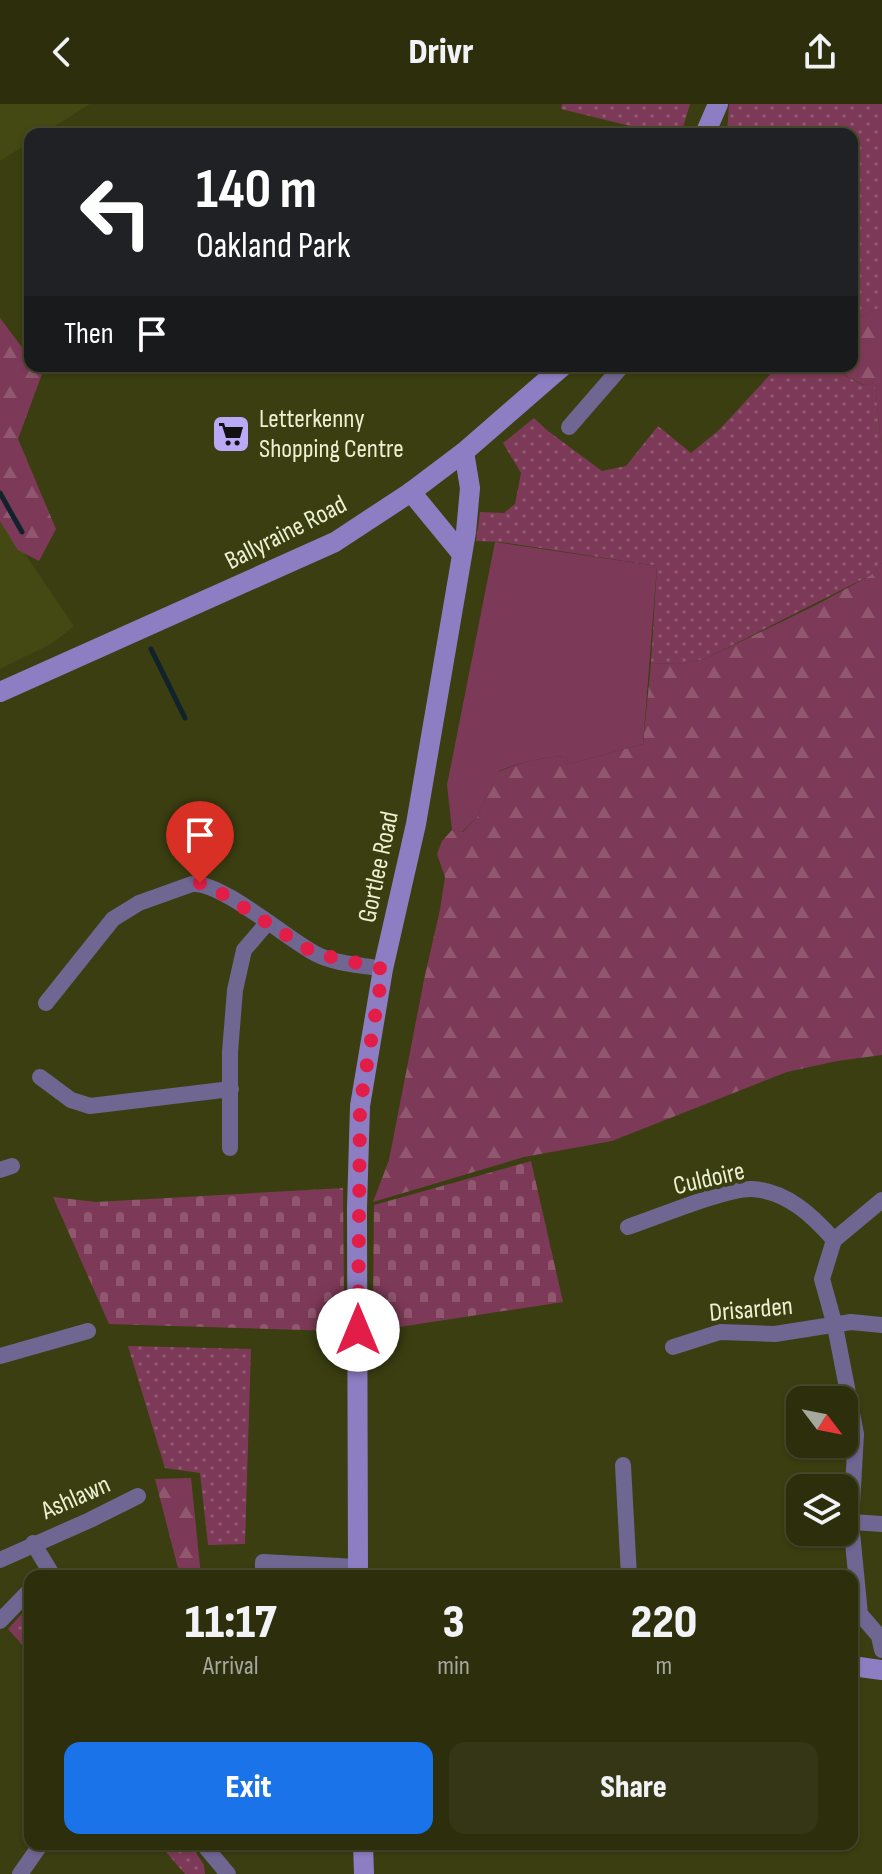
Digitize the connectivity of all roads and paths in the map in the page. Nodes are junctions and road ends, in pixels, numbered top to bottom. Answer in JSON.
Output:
{"nodes":[{"id":1,"x":718,"y":104,"type":"edge"},
{"id":2,"x":708,"y":128,"type":"edge"},
{"id":3,"x":556,"y":372,"type":"edge"},
{"id":4,"x":617,"y":372,"type":"edge"},
{"id":5,"x":569,"y":427,"type":"dead end"},
{"id":6,"x":464,"y":452,"type":"junction"},
{"id":7,"x":411,"y":492,"type":"junction"},
{"id":8,"x":461,"y":553,"type":"junction"},
{"id":9,"x":0,"y":692,"type":"edge"},
{"id":10,"x":268,"y":922,"type":"junction"},
{"id":11,"x":383,"y":969,"type":"junction"},
{"id":12,"x":46,"y":1003,"type":"dead end"},
{"id":13,"x":40,"y":1077,"type":"dead end"},
{"id":14,"x":231,"y":1089,"type":"junction"},
{"id":15,"x":230,"y":1148,"type":"dead end"},
{"id":16,"x":882,"y":1200,"type":"edge"},
{"id":17,"x":628,"y":1227,"type":"dead end"},
{"id":18,"x":834,"y":1240,"type":"junction"},
{"id":19,"x":882,"y":1325,"type":"edge"},
{"id":20,"x":835,"y":1326,"type":"junction"},
{"id":21,"x":88,"y":1331,"type":"dead end"},
{"id":22,"x":673,"y":1347,"type":"dead end"},
{"id":23,"x":0,"y":1356,"type":"edge"},
{"id":24,"x":623,"y":1465,"type":"dead end"},
{"id":25,"x":854,"y":1474,"type":"edge"},
{"id":26,"x":138,"y":1496,"type":"dead end"},
{"id":27,"x":858,"y":1522,"type":"edge"},
{"id":28,"x":882,"y":1524,"type":"edge"},
{"id":29,"x":33,"y":1543,"type":"junction"},
{"id":30,"x":853,"y":1546,"type":"edge"},
{"id":31,"x":0,"y":1560,"type":"edge"},
{"id":32,"x":48,"y":1570,"type":"edge"},
{"id":33,"x":263,"y":1570,"type":"edge"},
{"id":34,"x":352,"y":1570,"type":"edge"},
{"id":35,"x":629,"y":1570,"type":"edge"},
{"id":36,"x":856,"y":1570,"type":"edge"},
{"id":37,"x":858,"y":1594,"type":"edge"},
{"id":38,"x":24,"y":1596,"type":"edge"},
{"id":39,"x":0,"y":1621,"type":"edge"},
{"id":40,"x":882,"y":1650,"type":"edge"},
{"id":41,"x":858,"y":1667,"type":"edge"},
{"id":42,"x":882,"y":1670,"type":"edge"},
{"id":43,"x":37,"y":1850,"type":"edge"},
{"id":44,"x":207,"y":1850,"type":"edge"},
{"id":45,"x":363,"y":1850,"type":"edge"},
{"id":46,"x":222,"y":1872,"type":"edge"},
{"id":47,"x":20,"y":1874,"type":"edge"},
{"id":48,"x":364,"y":1874,"type":"edge"}],
"edges":[{"from":1,"to":2,"type":"street"},
{"from":3,"to":6,"type":"street","name":"Ballyraine Road"},
{"from":4,"to":5,"type":"street"},
{"from":6,"to":7,"type":"street","name":"Ballyraine Road"},
{"from":6,"to":8,"type":"street","name":"Gortlee Road"},
{"from":7,"to":8,"type":"street"},
{"from":7,"to":9,"type":"street","name":"Ballyraine Road"},
{"from":8,"to":11,"type":"street","name":"Gortlee Road"},
{"from":10,"to":11,"type":"street"},
{"from":10,"to":12,"type":"street"},
{"from":10,"to":14,"type":"street"},
{"from":11,"to":34,"type":"street","name":"Gortlee Road"},
{"from":13,"to":14,"type":"street"},
{"from":14,"to":15,"type":"street"},
{"from":16,"to":18,"type":"street"},
{"from":17,"to":18,"type":"street","name":"Culdoire"},
{"from":18,"to":20,"type":"street"},
{"from":19,"to":20,"type":"street","name":"Drisarden"},
{"from":20,"to":22,"type":"street","name":"Drisarden"},
{"from":20,"to":25,"type":"street"},
{"from":21,"to":23,"type":"street"},
{"from":24,"to":35,"type":"street"},
{"from":26,"to":29,"type":"street","name":"Ashlawn"},
{"from":27,"to":28,"type":"street"},
{"from":29,"to":31,"type":"street","name":"Ashlawn"},
{"from":29,"to":32,"type":"street","name":"Ashlawn"},
{"from":30,"to":36,"type":"street"},
{"from":33,"to":34,"type":"street"},
{"from":37,"to":40,"type":"street"},
{"from":38,"to":39,"type":"street"},
{"from":41,"to":42,"type":"street"},
{"from":43,"to":47,"type":"street"},
{"from":44,"to":46,"type":"street"},
{"from":45,"to":48,"type":"street"}]}
